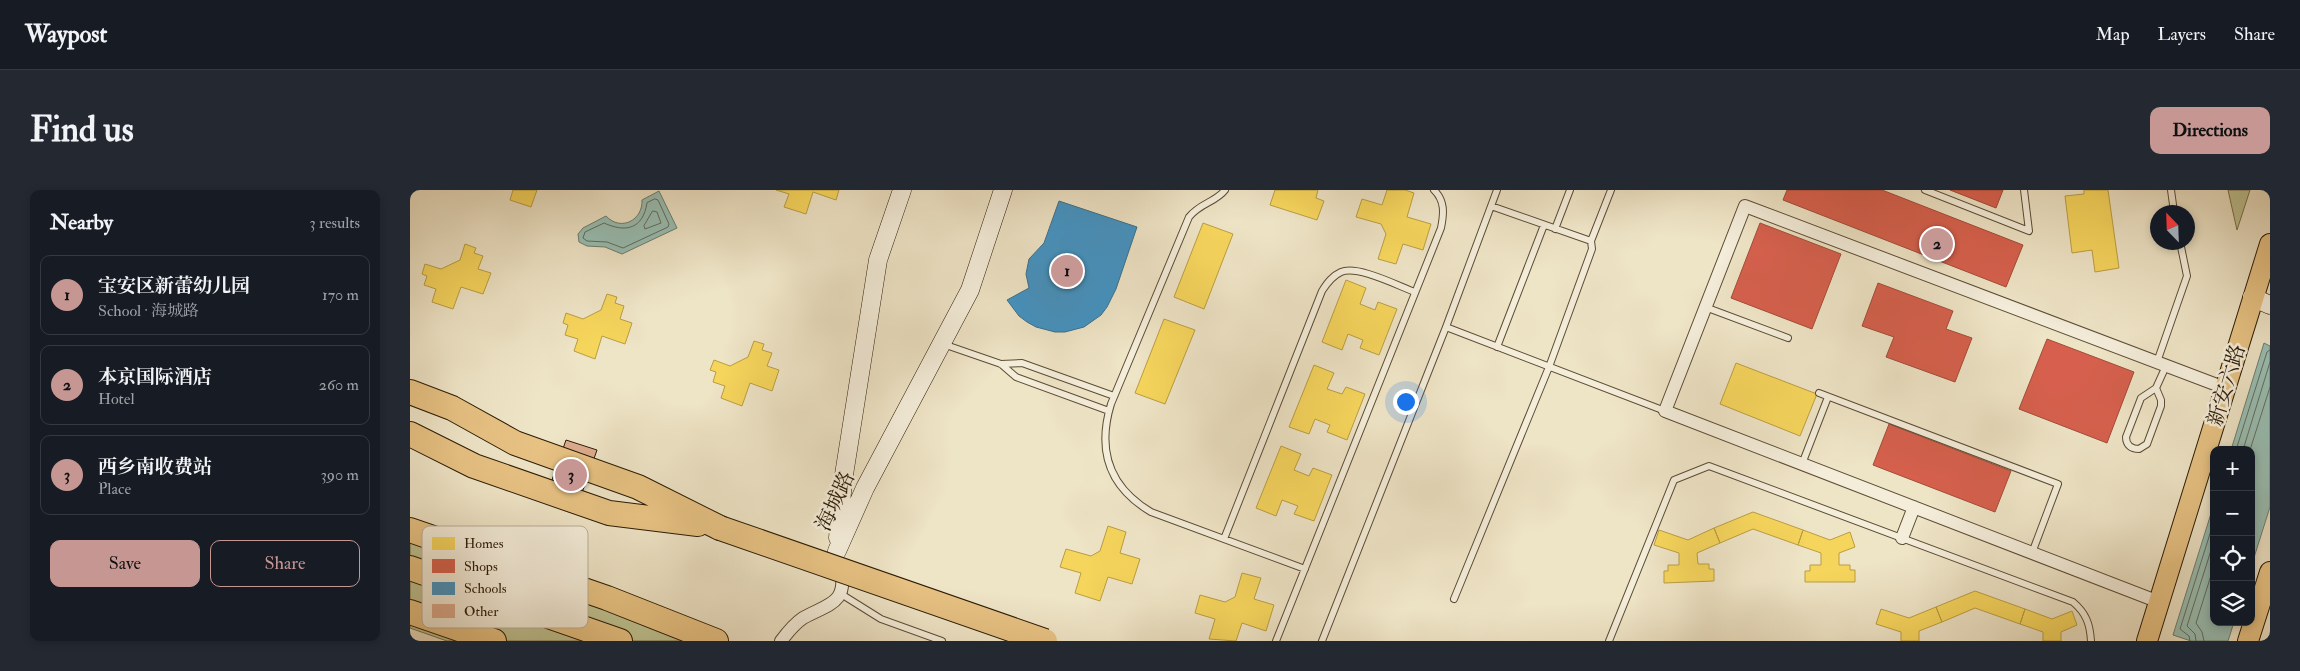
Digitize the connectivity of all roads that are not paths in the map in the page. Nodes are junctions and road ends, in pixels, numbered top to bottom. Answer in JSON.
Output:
{"nodes":[{"id":1,"x":902,"y":190,"type":"edge"},
{"id":2,"x":1003,"y":190,"type":"edge"},
{"id":3,"x":1224,"y":190,"type":"edge"},
{"id":4,"x":1434,"y":190,"type":"edge"},
{"id":5,"x":1497,"y":190,"type":"edge"},
{"id":6,"x":1570,"y":190,"type":"edge"},
{"id":7,"x":1610,"y":190,"type":"edge"},
{"id":8,"x":1925,"y":190,"type":"edge"},
{"id":9,"x":2024,"y":190,"type":"edge"},
{"id":10,"x":2170,"y":190,"type":"edge"},
{"id":11,"x":2173,"y":205,"type":"edge"},
{"id":12,"x":1491,"y":206,"type":"junction"},
{"id":13,"x":1544,"y":225,"type":"junction"},
{"id":14,"x":1555,"y":229,"type":"junction"},
{"id":15,"x":1591,"y":241,"type":"junction"},
{"id":16,"x":2270,"y":244,"type":"edge"},
{"id":17,"x":2181,"y":250,"type":"edge"},
{"id":18,"x":2266,"y":273,"type":"edge"},
{"id":19,"x":1415,"y":292,"type":"junction"},
{"id":20,"x":2261,"y":301,"type":"edge"},
{"id":21,"x":1706,"y":307,"type":"junction"},
{"id":22,"x":1446,"y":328,"type":"junction"},
{"id":23,"x":1788,"y":338,"type":"dead end"},
{"id":24,"x":941,"y":344,"type":"junction"},
{"id":25,"x":1497,"y":347,"type":"junction"},
{"id":26,"x":1001,"y":364,"type":"junction"},
{"id":27,"x":2162,"y":364,"type":"junction"},
{"id":28,"x":1549,"y":367,"type":"junction"},
{"id":29,"x":2156,"y":388,"type":"junction"},
{"id":30,"x":2225,"y":388,"type":"junction"},
{"id":31,"x":410,"y":392,"type":"edge"},
{"id":32,"x":1819,"y":393,"type":"dead end"},
{"id":33,"x":1114,"y":396,"type":"junction"},
{"id":34,"x":1828,"y":396,"type":"junction"},
{"id":35,"x":1109,"y":411,"type":"junction"},
{"id":36,"x":1665,"y":411,"type":"junction"},
{"id":37,"x":410,"y":434,"type":"edge"},
{"id":38,"x":1802,"y":464,"type":"junction"},
{"id":39,"x":1914,"y":507,"type":"junction"},
{"id":40,"x":720,"y":528,"type":"junction"},
{"id":41,"x":410,"y":530,"type":"edge"},
{"id":42,"x":422,"y":534,"type":"edge"},
{"id":43,"x":1902,"y":538,"type":"junction"},
{"id":44,"x":1224,"y":539,"type":"junction"},
{"id":45,"x":837,"y":551,"type":"junction"},
{"id":46,"x":2032,"y":553,"type":"junction"},
{"id":47,"x":410,"y":568,"type":"edge"},
{"id":48,"x":1305,"y":569,"type":"junction"},
{"id":49,"x":422,"y":572,"type":"edge"},
{"id":50,"x":2270,"y":572,"type":"edge"},
{"id":51,"x":588,"y":591,"type":"edge"},
{"id":52,"x":841,"y":594,"type":"junction"},
{"id":53,"x":1454,"y":599,"type":"dead end"},
{"id":54,"x":2159,"y":602,"type":"junction"},
{"id":55,"x":410,"y":612,"type":"edge"},
{"id":56,"x":422,"y":616,"type":"edge"},
{"id":57,"x":456,"y":628,"type":"edge"},
{"id":58,"x":583,"y":628,"type":"edge"},
{"id":59,"x":494,"y":641,"type":"edge"},
{"id":60,"x":620,"y":641,"type":"edge"},
{"id":61,"x":716,"y":641,"type":"edge"},
{"id":62,"x":781,"y":641,"type":"edge"},
{"id":63,"x":942,"y":641,"type":"edge"},
{"id":64,"x":1045,"y":641,"type":"edge"},
{"id":65,"x":1276,"y":641,"type":"edge"},
{"id":66,"x":1322,"y":641,"type":"edge"},
{"id":67,"x":1609,"y":641,"type":"edge"},
{"id":68,"x":2091,"y":641,"type":"edge"},
{"id":69,"x":2148,"y":641,"type":"edge"},
{"id":70,"x":2248,"y":641,"type":"edge"}],
"edges":[{"from":1,"to":45,"type":"main road","name":"海城路"},
{"from":2,"to":24,"type":"main road","name":"海城路"},
{"from":3,"to":33,"type":"lane"},
{"from":4,"to":19,"type":"lane"},
{"from":5,"to":12,"type":"lane"},
{"from":6,"to":14,"type":"lane"},
{"from":7,"to":15,"type":"lane"},
{"from":8,"to":9,"type":"lane"},
{"from":10,"to":11,"type":"lane"},
{"from":12,"to":13,"type":"lane"},
{"from":12,"to":22,"type":"lane"},
{"from":13,"to":14,"type":"lane"},
{"from":13,"to":25,"type":"lane"},
{"from":14,"to":15,"type":"lane"},
{"from":15,"to":28,"type":"lane"},
{"from":16,"to":18,"type":"main road","name":"新安六路"},
{"from":17,"to":27,"type":"lane"},
{"from":18,"to":20,"type":"main road","name":"新安六路"},
{"from":19,"to":44,"type":"lane"},
{"from":19,"to":48,"type":"lane"},
{"from":20,"to":30,"type":"main road","name":"新安六路"},
{"from":21,"to":23,"type":"lane"},
{"from":21,"to":27,"type":"street"},
{"from":21,"to":36,"type":"street"},
{"from":22,"to":25,"type":"lane"},
{"from":22,"to":66,"type":"lane"},
{"from":24,"to":26,"type":"lane"},
{"from":24,"to":45,"type":"main road","name":"海城路"},
{"from":25,"to":28,"type":"lane"},
{"from":26,"to":33,"type":"lane"},
{"from":26,"to":35,"type":"lane"},
{"from":27,"to":29,"type":"lane"},
{"from":27,"to":30,"type":"street"},
{"from":28,"to":36,"type":"lane"},
{"from":28,"to":53,"type":"lane"},
{"from":29,"to":29,"type":"lane"},
{"from":30,"to":54,"type":"main road","name":"新安六路"},
{"from":31,"to":40,"type":"highway"},
{"from":32,"to":34,"type":"lane"},
{"from":33,"to":35,"type":"lane"},
{"from":34,"to":38,"type":"lane"},
{"from":34,"to":46,"type":"lane"},
{"from":35,"to":44,"type":"lane"},
{"from":36,"to":38,"type":"street"},
{"from":37,"to":40,"type":"highway"},
{"from":38,"to":39,"type":"street"},
{"from":39,"to":43,"type":"street"},
{"from":39,"to":46,"type":"street"},
{"from":40,"to":64,"type":"highway","bridge":true},
{"from":41,"to":42,"type":"highway"},
{"from":43,"to":67,"type":"lane"},
{"from":43,"to":68,"type":"lane"},
{"from":44,"to":48,"type":"lane"},
{"from":45,"to":52,"type":"street"},
{"from":46,"to":54,"type":"street"},
{"from":47,"to":49,"type":"highway"},
{"from":48,"to":65,"type":"lane"},
{"from":50,"to":70,"type":"main road"},
{"from":51,"to":61,"type":"highway"},
{"from":52,"to":62,"type":"street"},
{"from":52,"to":63,"type":"lane"},
{"from":54,"to":69,"type":"main road","name":"新安六路"},
{"from":55,"to":56,"type":"highway"},
{"from":57,"to":59,"type":"highway"},
{"from":58,"to":60,"type":"highway"}]}
